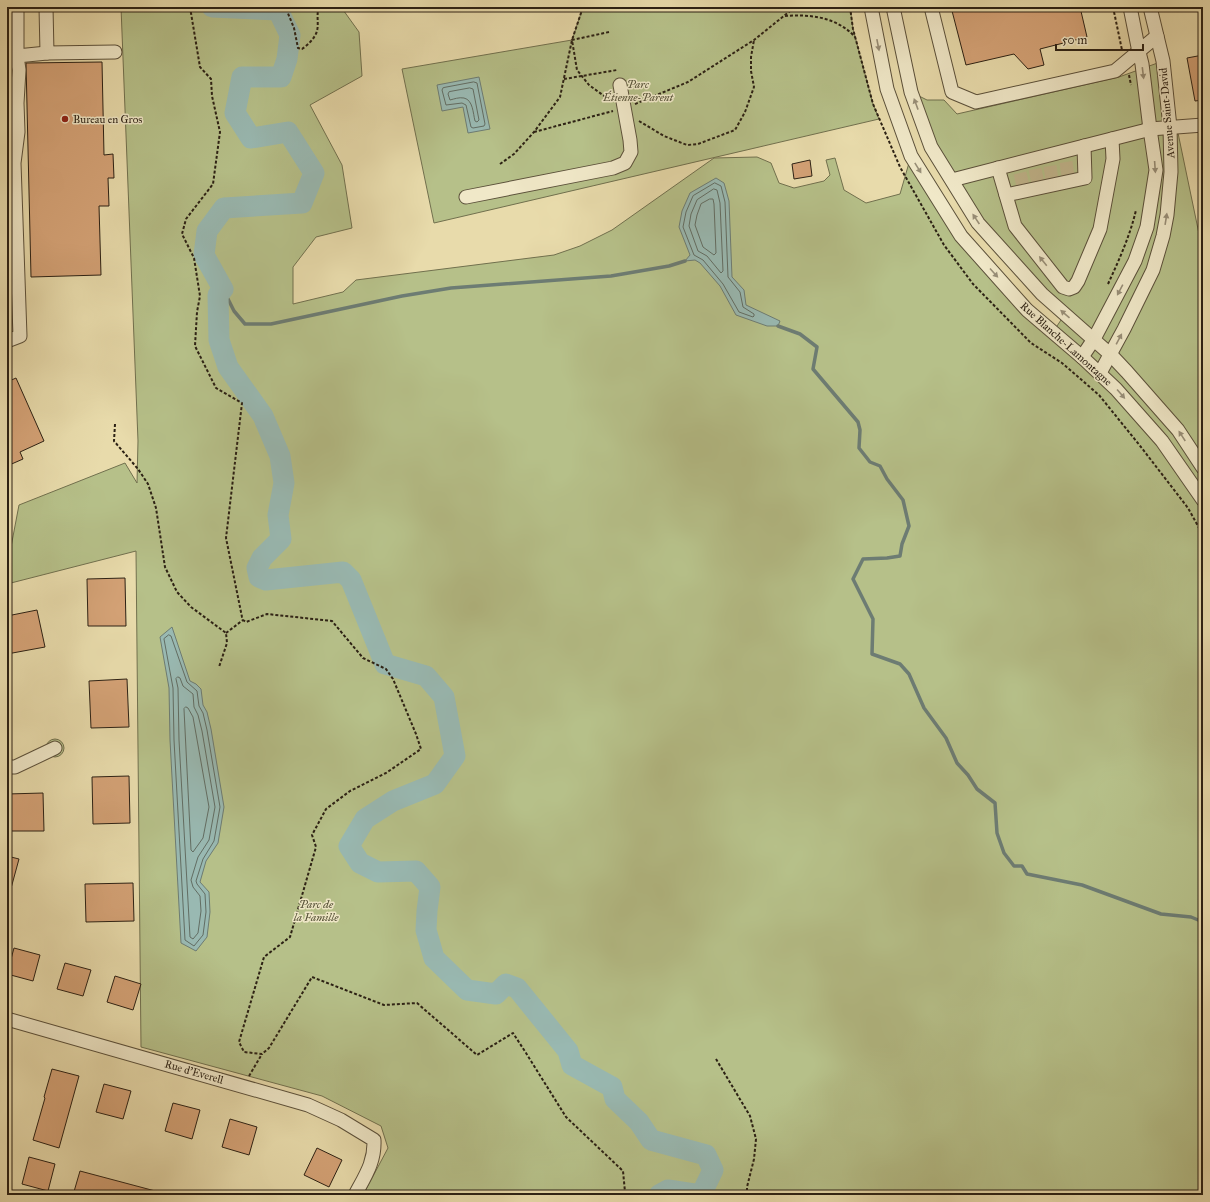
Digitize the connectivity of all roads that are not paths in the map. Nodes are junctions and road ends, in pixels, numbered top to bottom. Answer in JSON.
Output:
{"nodes":[{"id":1,"x":17,"y":7,"type":"edge"},
{"id":2,"x":46,"y":7,"type":"edge"},
{"id":3,"x":871,"y":7,"type":"edge"},
{"id":4,"x":893,"y":7,"type":"edge"},
{"id":5,"x":931,"y":7,"type":"edge"},
{"id":6,"x":1130,"y":7,"type":"edge"},
{"id":7,"x":1150,"y":7,"type":"edge"},
{"id":8,"x":12,"y":35,"type":"edge"},
{"id":9,"x":1157,"y":36,"type":"junction"},
{"id":10,"x":114,"y":52,"type":"dead end"},
{"id":11,"x":1138,"y":52,"type":"junction"},
{"id":12,"x":47,"y":53,"type":"junction"},
{"id":13,"x":16,"y":56,"type":"junction"},
{"id":14,"x":13,"y":68,"type":"edge"},
{"id":15,"x":620,"y":85,"type":"dead end"},
{"id":16,"x":12,"y":101,"type":"edge"},
{"id":17,"x":1203,"y":125,"type":"edge"},
{"id":18,"x":1170,"y":127,"type":"junction"},
{"id":19,"x":1150,"y":128,"type":"junction"},
{"id":20,"x":1112,"y":139,"type":"junction"},
{"id":21,"x":1084,"y":146,"type":"junction"},
{"id":22,"x":998,"y":168,"type":"junction"},
{"id":23,"x":952,"y":180,"type":"junction"},
{"id":24,"x":1006,"y":196,"type":"junction"},
{"id":25,"x":466,"y":198,"type":"dead end"},
{"id":26,"x":1094,"y":339,"type":"junction"},
{"id":27,"x":7,"y":341,"type":"edge"},
{"id":28,"x":1111,"y":355,"type":"junction"},
{"id":29,"x":1082,"y":358,"type":"junction"},
{"id":30,"x":1100,"y":373,"type":"junction"},
{"id":31,"x":1203,"y":468,"type":"edge"},
{"id":32,"x":1203,"y":500,"type":"edge"},
{"id":33,"x":55,"y":748,"type":"dead end"},
{"id":34,"x":7,"y":767,"type":"edge"},
{"id":35,"x":7,"y":1020,"type":"edge"},
{"id":36,"x":355,"y":1195,"type":"edge"}],
"edges":[{"from":1,"to":8,"type":"street"},
{"from":2,"to":12,"type":"street"},
{"from":3,"to":29,"type":"street","name":"Rue Blanche-Lamontagne","one_way":true},
{"from":23,"to":4,"type":"street","name":"Rue Blanche-Lamontagne","one_way":true},
{"from":5,"to":11,"type":"street"},
{"from":6,"to":11,"type":"street","name":"Avenue Saint-David"},
{"from":7,"to":9,"type":"street","name":"Avenue Saint-David"},
{"from":8,"to":13,"type":"street"},
{"from":9,"to":11,"type":"street"},
{"from":9,"to":18,"type":"street","name":"Avenue Saint-David"},
{"from":10,"to":12,"type":"street"},
{"from":11,"to":19,"type":"street","name":"Avenue Saint-David","one_way":true},
{"from":12,"to":13,"type":"street"},
{"from":13,"to":14,"type":"street"},
{"from":14,"to":16,"type":"street"},
{"from":15,"to":25,"type":"street"},
{"from":16,"to":27,"type":"street"},
{"from":17,"to":18,"type":"street"},
{"from":18,"to":19,"type":"street"},
{"from":28,"to":18,"type":"street","name":"Avenue Saint-David","one_way":true},
{"from":19,"to":20,"type":"street"},
{"from":19,"to":26,"type":"street","name":"Avenue Saint-David","one_way":true},
{"from":20,"to":21,"type":"street"},
{"from":20,"to":24,"type":"street","one_way":true},
{"from":21,"to":22,"type":"street"},
{"from":21,"to":24,"type":"street"},
{"from":22,"to":23,"type":"street"},
{"from":22,"to":24,"type":"street"},
{"from":26,"to":23,"type":"street","name":"Rue Blanche-Lamontagne","one_way":true},
{"from":26,"to":28,"type":"street","name":"Rue Blanche-Lamontagne"},
{"from":26,"to":29,"type":"street","name":"Avenue Saint-David"},
{"from":28,"to":30,"type":"street","name":"Avenue Saint-David"},
{"from":31,"to":28,"type":"street","name":"Rue Blanche-Lamontagne","one_way":true},
{"from":29,"to":30,"type":"street","name":"Rue Blanche-Lamontagne"},
{"from":30,"to":32,"type":"street","name":"Rue Blanche-Lamontagne","one_way":true},
{"from":33,"to":34,"type":"street"},
{"from":35,"to":36,"type":"street","name":"Rue d'Everell"}]}
